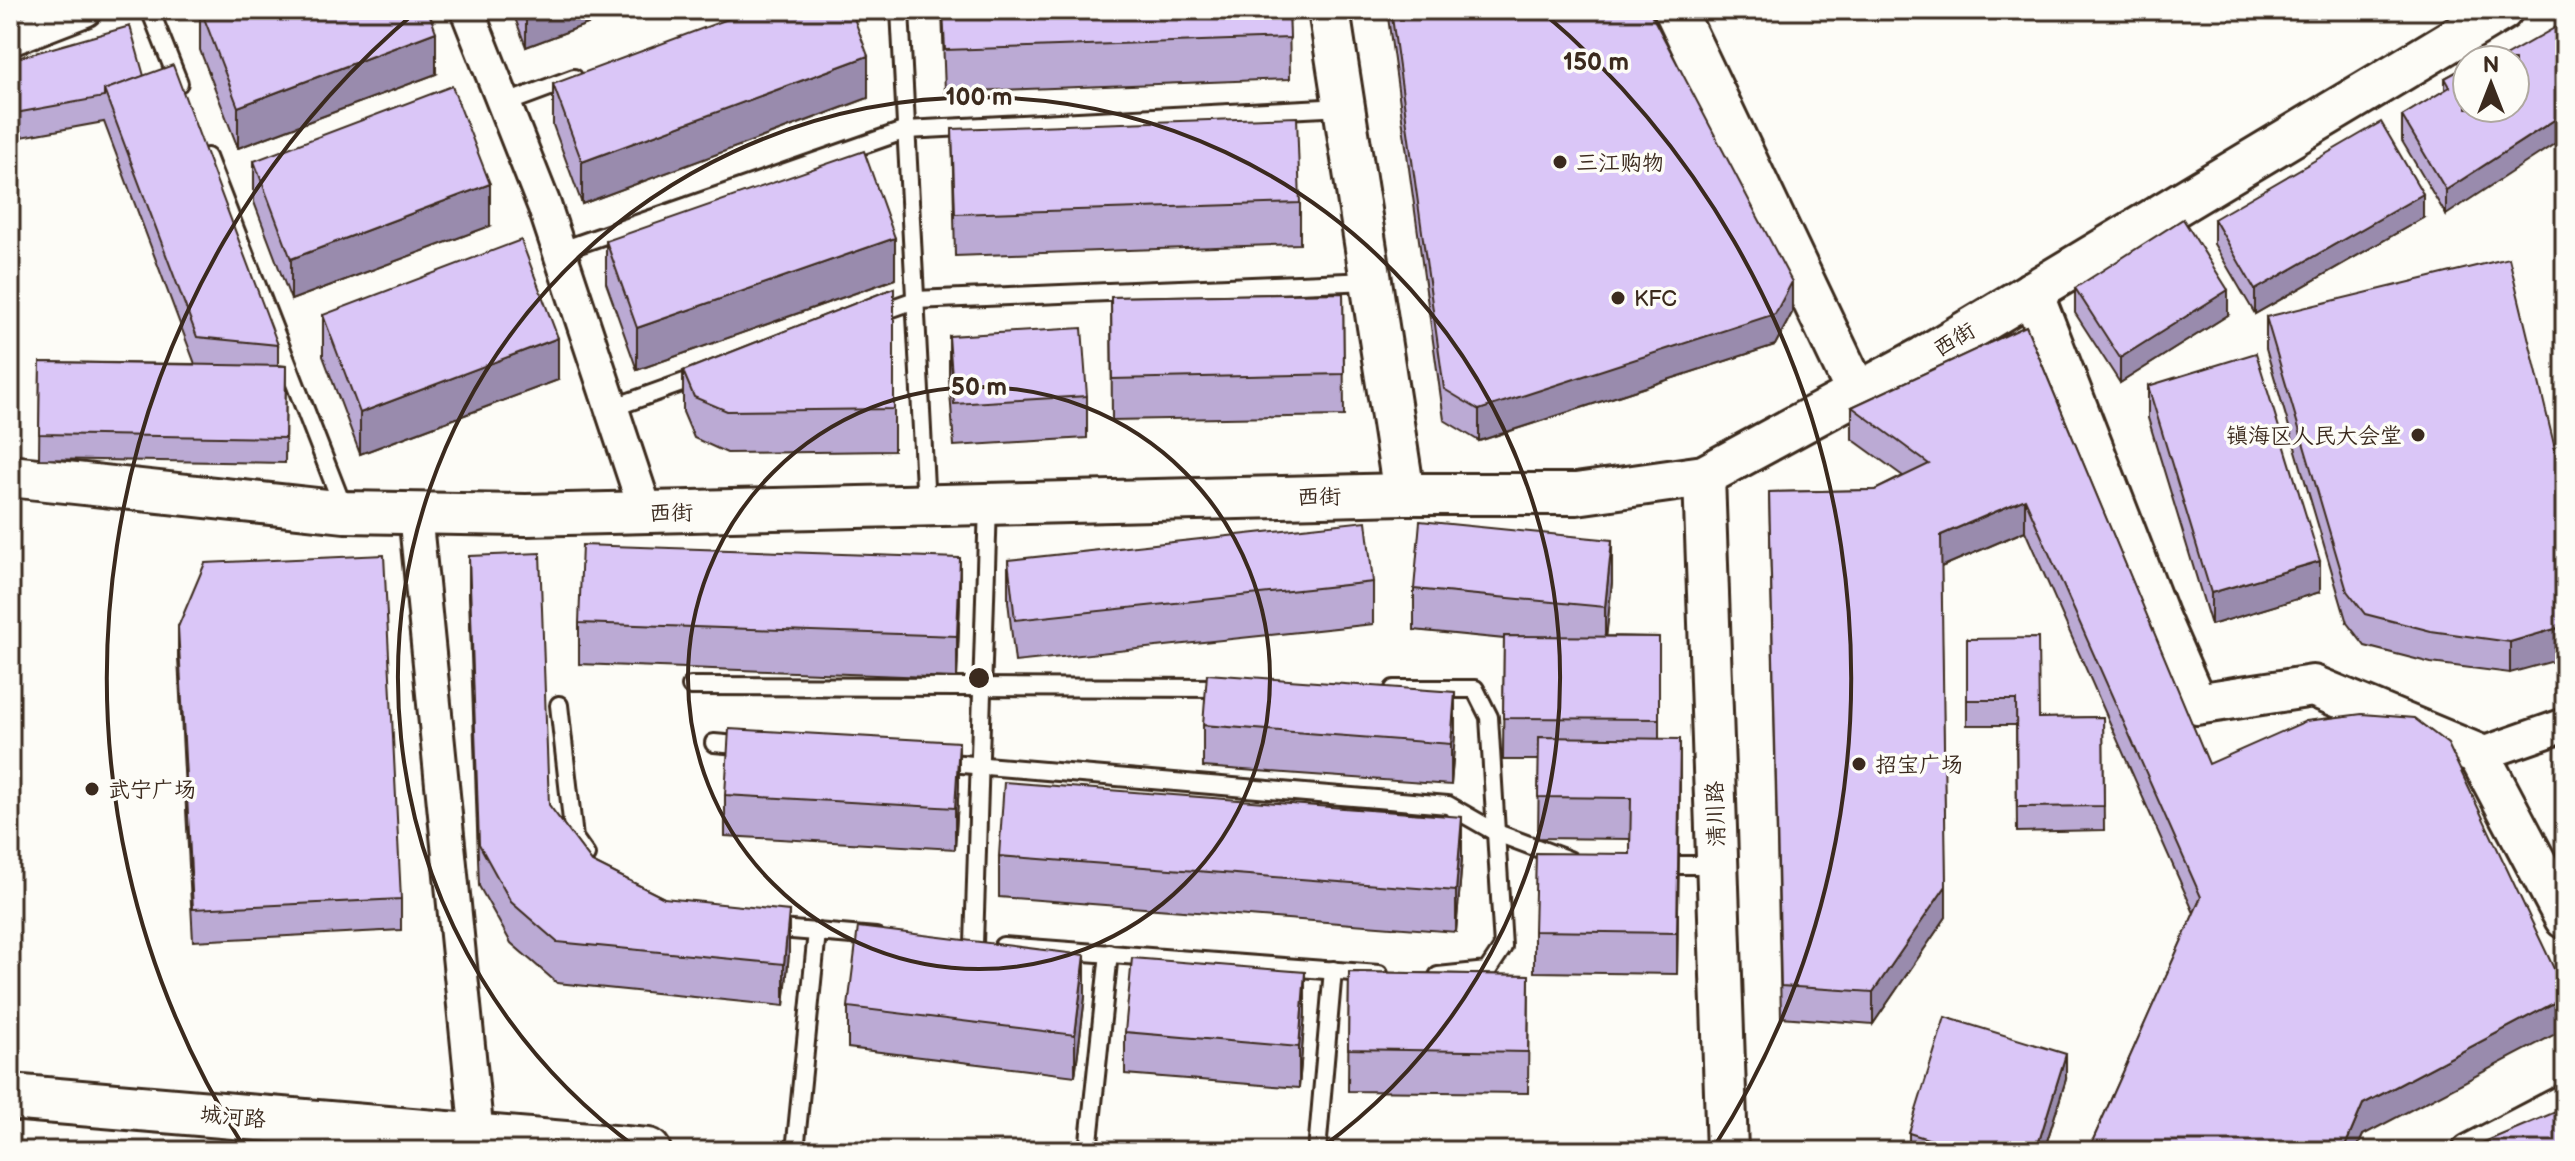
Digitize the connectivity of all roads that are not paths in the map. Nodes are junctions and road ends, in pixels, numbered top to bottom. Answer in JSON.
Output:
{"nodes":[{"id":1,"x":82,"y":10,"type":"edge"},
{"id":2,"x":150,"y":10,"type":"edge"},
{"id":3,"x":467,"y":10,"type":"edge"},
{"id":4,"x":900,"y":10,"type":"edge"},
{"id":5,"x":1329,"y":10,"type":"edge"},
{"id":6,"x":1675,"y":10,"type":"edge"},
{"id":7,"x":2502,"y":10,"type":"edge"},
{"id":8,"x":10,"y":39,"type":"edge"},
{"id":9,"x":592,"y":71,"type":"edge"},
{"id":10,"x":185,"y":99,"type":"edge"},
{"id":11,"x":504,"y":104,"type":"junction"},
{"id":12,"x":1344,"y":107,"type":"junction"},
{"id":13,"x":906,"y":130,"type":"junction"},
{"id":14,"x":202,"y":143,"type":"edge"},
{"id":15,"x":559,"y":251,"type":"junction"},
{"id":16,"x":1371,"y":281,"type":"junction"},
{"id":17,"x":2032,"y":292,"type":"junction"},
{"id":18,"x":915,"y":300,"type":"junction"},
{"id":19,"x":857,"y":320,"type":"edge"},
{"id":20,"x":713,"y":372,"type":"edge"},
{"id":21,"x":1857,"y":393,"type":"junction"},
{"id":22,"x":612,"y":408,"type":"junction"},
{"id":23,"x":10,"y":476,"type":"edge"},
{"id":24,"x":1704,"y":476,"type":"junction"},
{"id":25,"x":1404,"y":494,"type":"junction"},
{"id":26,"x":988,"y":504,"type":"junction"},
{"id":27,"x":926,"y":506,"type":"junction"},
{"id":28,"x":345,"y":512,"type":"junction"},
{"id":29,"x":646,"y":512,"type":"junction"},
{"id":30,"x":415,"y":513,"type":"junction"},
{"id":31,"x":691,"y":686,"type":"dead end"},
{"id":32,"x":983,"y":687,"type":"junction"},
{"id":33,"x":1237,"y":688,"type":"edge"},
{"id":34,"x":1380,"y":689,"type":"edge"},
{"id":35,"x":559,"y":705,"type":"dead end"},
{"id":36,"x":2565,"y":725,"type":"edge"},
{"id":37,"x":714,"y":743,"type":"dead end"},
{"id":38,"x":761,"y":747,"type":"edge"},
{"id":39,"x":2479,"y":755,"type":"junction"},
{"id":40,"x":917,"y":761,"type":"edge"},
{"id":41,"x":980,"y":766,"type":"junction"},
{"id":42,"x":1497,"y":833,"type":"junction"},
{"id":43,"x":1581,"y":865,"type":"edge"},
{"id":44,"x":1641,"y":865,"type":"edge"},
{"id":45,"x":1717,"y":865,"type":"junction"},
{"id":46,"x":600,"y":874,"type":"edge"},
{"id":47,"x":2565,"y":918,"type":"edge"},
{"id":48,"x":759,"y":928,"type":"edge"},
{"id":49,"x":817,"y":932,"type":"junction"},
{"id":50,"x":896,"y":938,"type":"edge"},
{"id":51,"x":1109,"y":953,"type":"junction"},
{"id":52,"x":1333,"y":970,"type":"junction"},
{"id":53,"x":1395,"y":975,"type":"edge"},
{"id":54,"x":1427,"y":977,"type":"edge"},
{"id":55,"x":10,"y":1097,"type":"edge"},
{"id":56,"x":2565,"y":1101,"type":"edge"},
{"id":57,"x":477,"y":1136,"type":"junction"},
{"id":58,"x":648,"y":1151,"type":"edge"},
{"id":59,"x":795,"y":1151,"type":"edge"},
{"id":60,"x":1088,"y":1151,"type":"edge"},
{"id":61,"x":1317,"y":1151,"type":"edge"},
{"id":62,"x":1727,"y":1151,"type":"edge"},
{"id":63,"x":2469,"y":1151,"type":"edge"}],
"edges":[{"from":1,"to":8,"type":"street"},
{"from":2,"to":10,"type":"lane"},
{"from":3,"to":11,"type":"street"},
{"from":4,"to":13,"type":"lane"},
{"from":5,"to":12,"type":"street"},
{"from":6,"to":21,"type":"street"},
{"from":7,"to":17,"type":"street","name":"西街"},
{"from":9,"to":11,"type":"lane"},
{"from":11,"to":15,"type":"street"},
{"from":12,"to":13,"type":"lane"},
{"from":12,"to":16,"type":"street"},
{"from":13,"to":15,"type":"lane"},
{"from":13,"to":18,"type":"lane"},
{"from":14,"to":28,"type":"lane"},
{"from":15,"to":22,"type":"street"},
{"from":16,"to":18,"type":"lane"},
{"from":16,"to":25,"type":"street"},
{"from":17,"to":21,"type":"street","name":"西街"},
{"from":17,"to":39,"type":"street"},
{"from":18,"to":19,"type":"lane"},
{"from":18,"to":27,"type":"lane"},
{"from":20,"to":22,"type":"lane"},
{"from":21,"to":24,"type":"street","name":"西街"},
{"from":22,"to":29,"type":"street"},
{"from":23,"to":28,"type":"street","name":"西街"},
{"from":24,"to":25,"type":"street","name":"西街"},
{"from":24,"to":45,"type":"street","name":"清川路"},
{"from":25,"to":26,"type":"street","name":"西街"},
{"from":26,"to":27,"type":"street","name":"西街"},
{"from":26,"to":32,"type":"lane"},
{"from":27,"to":29,"type":"street","name":"西街"},
{"from":28,"to":30,"type":"street","name":"西街"},
{"from":29,"to":30,"type":"street","name":"西街"},
{"from":30,"to":57,"type":"street"},
{"from":31,"to":32,"type":"lane"},
{"from":32,"to":33,"type":"lane"},
{"from":32,"to":41,"type":"lane"},
{"from":34,"to":42,"type":"lane"},
{"from":35,"to":46,"type":"lane"},
{"from":36,"to":39,"type":"street"},
{"from":37,"to":38,"type":"lane"},
{"from":39,"to":47,"type":"street"},
{"from":40,"to":41,"type":"lane"},
{"from":41,"to":42,"type":"lane"},
{"from":41,"to":51,"type":"lane"},
{"from":42,"to":43,"type":"lane"},
{"from":42,"to":54,"type":"lane"},
{"from":44,"to":45,"type":"lane"},
{"from":45,"to":62,"type":"street","name":"清川路"},
{"from":48,"to":49,"type":"lane"},
{"from":49,"to":50,"type":"lane"},
{"from":49,"to":59,"type":"lane"},
{"from":51,"to":52,"type":"lane"},
{"from":51,"to":60,"type":"lane"},
{"from":52,"to":53,"type":"lane"},
{"from":52,"to":61,"type":"lane"},
{"from":55,"to":57,"type":"main road","name":"城河路"},
{"from":56,"to":63,"type":"street"},
{"from":57,"to":58,"type":"main road","name":"城河路"}]}
